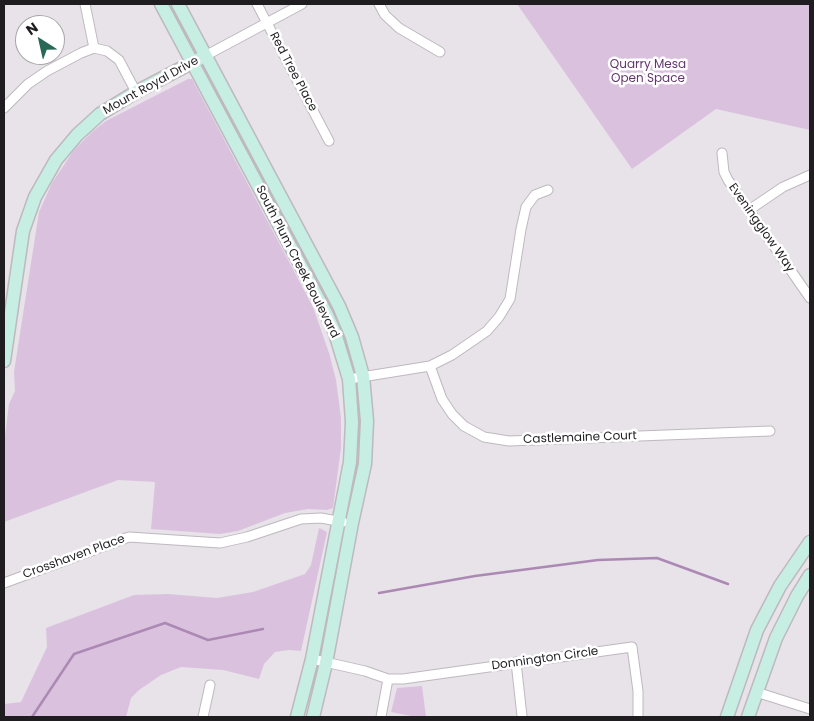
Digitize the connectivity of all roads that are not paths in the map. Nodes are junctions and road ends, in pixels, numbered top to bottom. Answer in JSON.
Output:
{"nodes":[{"id":1,"x":85,"y":4,"type":"edge"},
{"id":2,"x":161,"y":4,"type":"edge"},
{"id":3,"x":178,"y":4,"type":"edge"},
{"id":4,"x":257,"y":4,"type":"edge"},
{"id":5,"x":302,"y":4,"type":"edge"},
{"id":6,"x":379,"y":4,"type":"edge"},
{"id":7,"x":267,"y":22,"type":"junction"},
{"id":8,"x":94,"y":48,"type":"junction"},
{"id":9,"x":440,"y":52,"type":"dead end"},
{"id":10,"x":206,"y":56,"type":"junction"},
{"id":11,"x":192,"y":63,"type":"junction"},
{"id":12,"x":136,"y":92,"type":"junction"},
{"id":13,"x":4,"y":108,"type":"edge"},
{"id":14,"x":329,"y":141,"type":"dead end"},
{"id":15,"x":722,"y":153,"type":"dead end"},
{"id":16,"x":810,"y":175,"type":"edge"},
{"id":17,"x":548,"y":190,"type":"dead end"},
{"id":18,"x":749,"y":210,"type":"junction"},
{"id":19,"x":810,"y":298,"type":"edge"},
{"id":20,"x":4,"y":361,"type":"edge"},
{"id":21,"x":430,"y":366,"type":"junction"},
{"id":22,"x":363,"y":376,"type":"junction"},
{"id":23,"x":349,"y":379,"type":"junction"},
{"id":24,"x":770,"y":431,"type":"dead end"},
{"id":25,"x":345,"y":522,"type":"junction"},
{"id":26,"x":810,"y":542,"type":"edge"},
{"id":27,"x":810,"y":576,"type":"edge"},
{"id":28,"x":4,"y":583,"type":"edge"},
{"id":29,"x":312,"y":659,"type":"junction"},
{"id":30,"x":516,"y":662,"type":"junction"},
{"id":31,"x":326,"y":663,"type":"junction"},
{"id":32,"x":388,"y":679,"type":"junction"},
{"id":33,"x":210,"y":685,"type":"dead end"},
{"id":34,"x":756,"y":692,"type":"junction"},
{"id":35,"x":810,"y":710,"type":"edge"},
{"id":36,"x":522,"y":716,"type":"dead end"},
{"id":37,"x":203,"y":717,"type":"edge"},
{"id":38,"x":297,"y":717,"type":"edge"},
{"id":39,"x":313,"y":717,"type":"edge"},
{"id":40,"x":381,"y":717,"type":"edge"},
{"id":41,"x":638,"y":717,"type":"edge"},
{"id":42,"x":727,"y":717,"type":"edge"},
{"id":43,"x":748,"y":717,"type":"edge"}],
"edges":[{"from":1,"to":8,"type":"street"},
{"from":2,"to":11,"type":"street","name":"South Plum Creek Boulevard"},
{"from":3,"to":10,"type":"street","name":"South Plum Creek Boulevard"},
{"from":4,"to":7,"type":"street","name":"Red Tree Place"},
{"from":5,"to":7,"type":"street"},
{"from":6,"to":9,"type":"street"},
{"from":7,"to":10,"type":"street"},
{"from":7,"to":14,"type":"street","name":"Red Tree Place"},
{"from":8,"to":12,"type":"street"},
{"from":8,"to":13,"type":"street"},
{"from":10,"to":11,"type":"street","name":"Mount Royal Drive"},
{"from":10,"to":22,"type":"street","name":"South Plum Creek Boulevard"},
{"from":11,"to":12,"type":"street","name":"Mount Royal Drive"},
{"from":11,"to":23,"type":"street","name":"South Plum Creek Boulevard"},
{"from":12,"to":20,"type":"street","name":"Mount Royal Drive"},
{"from":15,"to":18,"type":"street","name":"Eveningglow Way"},
{"from":16,"to":18,"type":"street"},
{"from":17,"to":21,"type":"street"},
{"from":18,"to":19,"type":"street","name":"Eveningglow Way"},
{"from":21,"to":22,"type":"street"},
{"from":21,"to":24,"type":"street","name":"Castlemaine Court"},
{"from":22,"to":23,"type":"street"},
{"from":22,"to":25,"type":"street","name":"South Plum Creek Boulevard"},
{"from":23,"to":25,"type":"street","name":"South Plum Creek Boulevard"},
{"from":25,"to":28,"type":"street","name":"Crosshaven Place"},
{"from":25,"to":29,"type":"street","name":"South Plum Creek Boulevard"},
{"from":25,"to":31,"type":"street","name":"South Plum Creek Boulevard"},
{"from":26,"to":42,"type":"street"},
{"from":27,"to":34,"type":"street"},
{"from":29,"to":31,"type":"street","name":"Donnington Circle"},
{"from":29,"to":38,"type":"street","name":"South Plum Creek Boulevard"},
{"from":30,"to":32,"type":"street","name":"Donnington Circle"},
{"from":30,"to":36,"type":"street"},
{"from":30,"to":41,"type":"street","name":"Donnington Circle"},
{"from":31,"to":32,"type":"street","name":"Donnington Circle"},
{"from":31,"to":39,"type":"street","name":"South Plum Creek Boulevard"},
{"from":32,"to":40,"type":"street"},
{"from":33,"to":37,"type":"street"},
{"from":34,"to":35,"type":"street"},
{"from":34,"to":43,"type":"street"}]}
